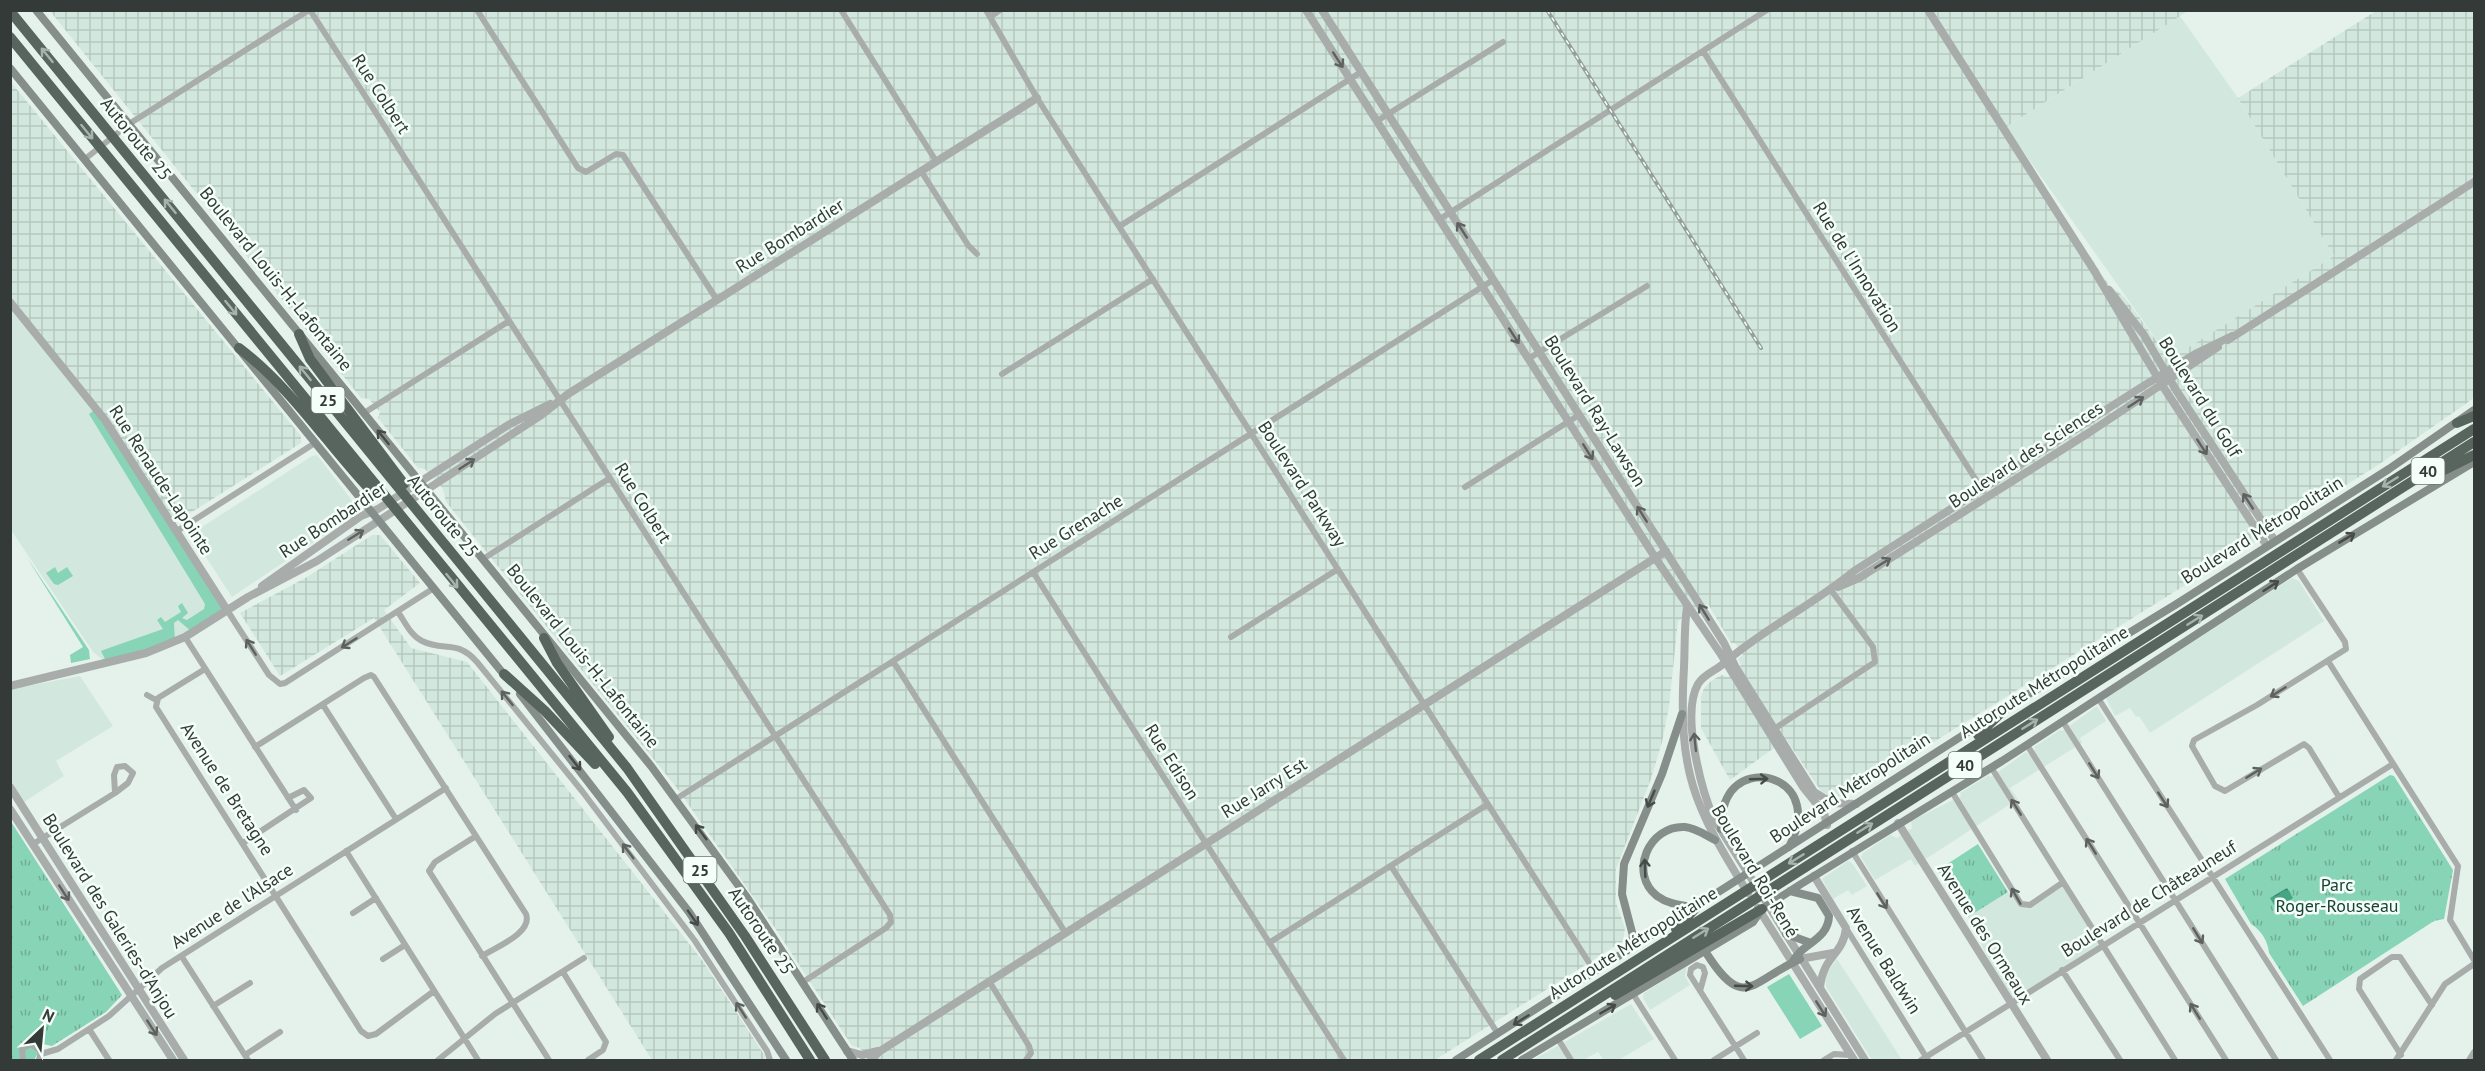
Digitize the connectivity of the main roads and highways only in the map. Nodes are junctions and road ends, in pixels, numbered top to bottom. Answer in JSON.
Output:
{"nodes":[{"id":1,"x":36,"y":10,"type":"edge"},
{"id":2,"x":10,"y":11,"type":"edge"},
{"id":3,"x":10,"y":38,"type":"edge"},
{"id":4,"x":10,"y":68,"type":"edge"},
{"id":5,"x":299,"y":334,"type":"junction"},
{"id":6,"x":239,"y":348,"type":"junction"},
{"id":7,"x":2475,"y":410,"type":"edge"},
{"id":8,"x":2475,"y":416,"type":"edge"},
{"id":9,"x":2457,"y":423,"type":"junction"},
{"id":10,"x":2475,"y":429,"type":"edge"},
{"id":11,"x":2475,"y":442,"type":"edge"},
{"id":12,"x":2475,"y":455,"type":"edge"},
{"id":13,"x":2475,"y":462,"type":"edge"},
{"id":14,"x":2382,"y":501,"type":"junction"},
{"id":15,"x":415,"y":536,"type":"junction"},
{"id":16,"x":448,"y":548,"type":"junction"},
{"id":17,"x":544,"y":638,"type":"junction"},
{"id":18,"x":504,"y":674,"type":"junction"},
{"id":19,"x":2008,"y":706,"type":"junction"},
{"id":20,"x":1682,"y":714,"type":"road end"},
{"id":21,"x":627,"y":768,"type":"junction"},
{"id":22,"x":1932,"y":772,"type":"junction"},
{"id":23,"x":627,"y":792,"type":"junction"},
{"id":24,"x":1721,"y":829,"type":"road end"},
{"id":25,"x":1715,"y":840,"type":"road end"},
{"id":26,"x":1788,"y":847,"type":"junction"},
{"id":27,"x":1790,"y":891,"type":"junction"},
{"id":28,"x":1697,"y":904,"type":"junction"},
{"id":29,"x":1762,"y":909,"type":"junction"},
{"id":30,"x":1786,"y":934,"type":"road end"},
{"id":31,"x":1811,"y":943,"type":"junction"},
{"id":32,"x":1629,"y":950,"type":"junction"},
{"id":33,"x":1653,"y":950,"type":"junction"},
{"id":34,"x":1705,"y":951,"type":"junction"},
{"id":35,"x":1570,"y":1018,"type":"junction"},
{"id":36,"x":786,"y":1060,"type":"edge"},
{"id":37,"x":810,"y":1060,"type":"edge"},
{"id":38,"x":825,"y":1060,"type":"edge"},
{"id":39,"x":853,"y":1060,"type":"edge"},
{"id":40,"x":1456,"y":1060,"type":"edge"},
{"id":41,"x":1479,"y":1060,"type":"edge"},
{"id":42,"x":1502,"y":1060,"type":"edge"},
{"id":43,"x":1522,"y":1060,"type":"edge"}],
"edges":[{"from":1,"to":5,"type":"main road","name":"Boulevard Louis-H.-Lafontaine"},
{"from":16,"to":2,"type":"highway","name":"Autoroute 25","number":"25","one_way":true},
{"from":3,"to":15,"type":"highway","name":"Autoroute 25","number":"25","one_way":true},
{"from":4,"to":6,"type":"main road"},
{"from":5,"to":16,"type":"highway"},
{"from":17,"to":5,"type":"main road","name":"Boulevard Louis-H.-Lafontaine","one_way":true},
{"from":6,"to":15,"type":"highway"},
{"from":6,"to":18,"type":"main road"},
{"from":7,"to":9,"type":"main road","name":"Boulevard Métropolitain"},
{"from":8,"to":9,"type":"highway"},
{"from":9,"to":19,"type":"main road","name":"Boulevard Métropolitain"},
{"from":10,"to":22,"type":"highway","name":"Autoroute Métropolitaine","number":"40","one_way":true},
{"from":11,"to":14,"type":"highway","name":"Autoroute Métropolitaine","number":"40"},
{"from":12,"to":14,"type":"highway"},
{"from":27,"to":13,"type":"main road","one_way":true},
{"from":35,"to":14,"type":"highway","name":"Autoroute Métropolitaine","number":"40","one_way":true},
{"from":15,"to":23,"type":"highway","name":"Autoroute 25","number":"25","one_way":true},
{"from":16,"to":21,"type":"highway","name":"Autoroute 25","number":"25"},
{"from":17,"to":21,"type":"highway"},
{"from":39,"to":17,"type":"main road","name":"Boulevard Louis-H.-Lafontaine","one_way":true},
{"from":18,"to":23,"type":"highway"},
{"from":18,"to":36,"type":"main road","one_way":true},
{"from":19,"to":22,"type":"highway"},
{"from":19,"to":26,"type":"main road","name":"Boulevard Métropolitain"},
{"from":20,"to":32,"type":"main road","one_way":true},
{"from":21,"to":38,"type":"highway","name":"Autoroute 25","number":"25"},
{"from":22,"to":33,"type":"highway","name":"Autoroute Métropolitaine","number":"40","one_way":true},
{"from":23,"to":37,"type":"highway","name":"Autoroute 25","number":"25"},
{"from":24,"to":26,"type":"main road","one_way":true},
{"from":28,"to":25,"type":"main road","one_way":true},
{"from":26,"to":28,"type":"main road","name":"Boulevard Métropolitain"},
{"from":27,"to":29,"type":"main road"},
{"from":27,"to":31,"type":"main road"},
{"from":28,"to":32,"type":"main road","name":"Boulevard Métropolitain"},
{"from":28,"to":33,"type":"highway"},
{"from":29,"to":34,"type":"main road"},
{"from":29,"to":35,"type":"highway"},
{"from":30,"to":31,"type":"main road"},
{"from":34,"to":31,"type":"main road","one_way":true},
{"from":32,"to":40,"type":"main road","name":"Boulevard Métropolitain","one_way":true},
{"from":33,"to":41,"type":"highway","name":"Autoroute Métropolitaine","number":"40"},
{"from":43,"to":34,"type":"main road","one_way":true},
{"from":35,"to":42,"type":"highway","name":"Autoroute Métropolitaine","number":"40"}]}
